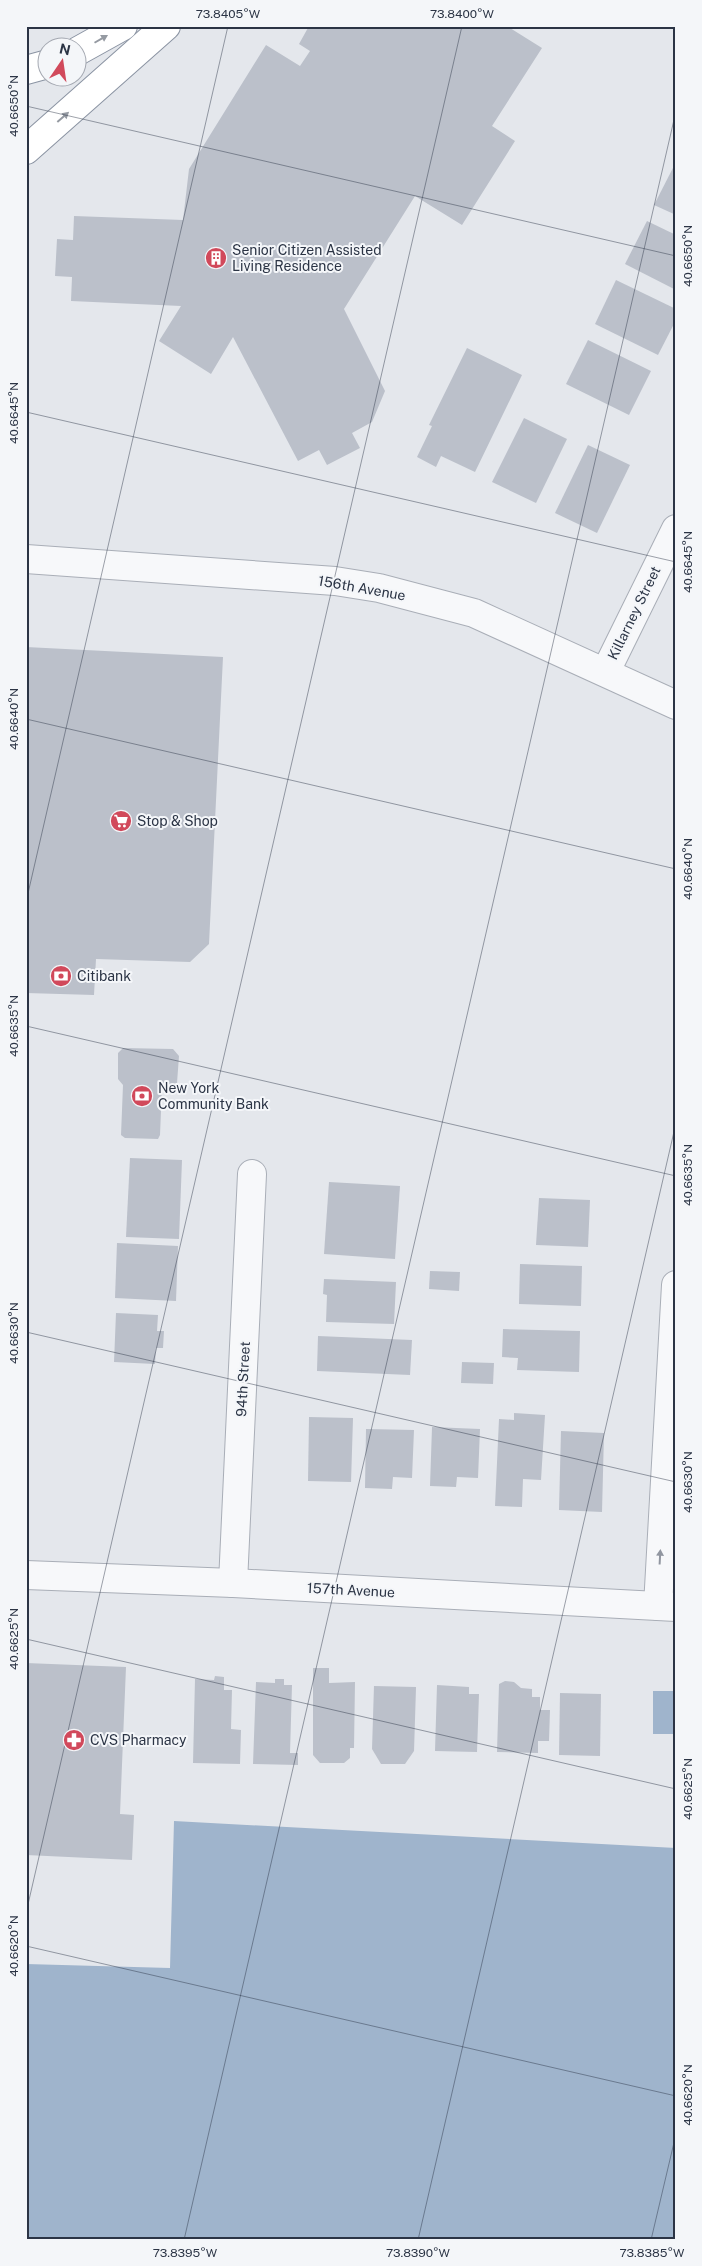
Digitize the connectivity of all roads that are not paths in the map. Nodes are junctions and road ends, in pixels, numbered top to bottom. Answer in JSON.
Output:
{"nodes":[{"id":1,"x":123,"y":26,"type":"edge"},
{"id":2,"x":166,"y":26,"type":"edge"},
{"id":3,"x":88,"y":45,"type":"edge"},
{"id":4,"x":26,"y":150,"type":"edge"},
{"id":5,"x":676,"y":529,"type":"edge"},
{"id":6,"x":26,"y":559,"type":"edge"},
{"id":7,"x":606,"y":671,"type":"junction"},
{"id":8,"x":676,"y":705,"type":"edge"},
{"id":9,"x":252,"y":1174,"type":"dead end"},
{"id":10,"x":676,"y":1285,"type":"edge"},
{"id":11,"x":26,"y":1575,"type":"edge"},
{"id":12,"x":233,"y":1583,"type":"junction"},
{"id":13,"x":667,"y":1606,"type":"edge"}],
"edges":[{"from":3,"to":1,"type":"highway","one_way":true},
{"from":4,"to":2,"type":"highway","one_way":true},
{"from":5,"to":7,"type":"street","name":"Killarney Street"},
{"from":6,"to":7,"type":"street","name":"156th Avenue"},
{"from":7,"to":8,"type":"street","name":"156th Avenue"},
{"from":9,"to":12,"type":"street","name":"94th Street"},
{"from":13,"to":10,"type":"street","one_way":true},
{"from":11,"to":12,"type":"street","name":"157th Avenue"},
{"from":12,"to":13,"type":"street","name":"157th Avenue"}]}
